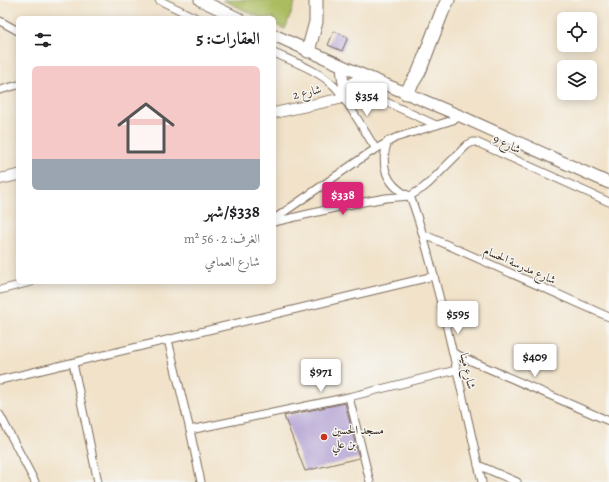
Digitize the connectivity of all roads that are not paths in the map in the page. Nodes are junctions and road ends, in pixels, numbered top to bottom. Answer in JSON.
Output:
{"nodes":[{"id":1,"x":159,"y":0,"type":"edge"},
{"id":2,"x":200,"y":0,"type":"edge"},
{"id":3,"x":316,"y":0,"type":"edge"},
{"id":4,"x":448,"y":0,"type":"edge"},
{"id":5,"x":192,"y":16,"type":"edge"},
{"id":6,"x":234,"y":16,"type":"edge"},
{"id":7,"x":0,"y":21,"type":"edge"},
{"id":8,"x":16,"y":30,"type":"edge"},
{"id":9,"x":276,"y":36,"type":"edge"},
{"id":10,"x":308,"y":51,"type":"junction"},
{"id":11,"x":276,"y":54,"type":"edge"},
{"id":12,"x":342,"y":66,"type":"junction"},
{"id":13,"x":384,"y":84,"type":"junction"},
{"id":14,"x":16,"y":86,"type":"edge"},
{"id":15,"x":0,"y":90,"type":"edge"},
{"id":16,"x":406,"y":93,"type":"junction"},
{"id":17,"x":344,"y":97,"type":"junction"},
{"id":18,"x":276,"y":113,"type":"edge"},
{"id":19,"x":458,"y":115,"type":"junction"},
{"id":20,"x":436,"y":125,"type":"junction"},
{"id":21,"x":388,"y":142,"type":"junction"},
{"id":22,"x":376,"y":149,"type":"junction"},
{"id":23,"x":16,"y":175,"type":"edge"},
{"id":24,"x":1,"y":179,"type":"edge"},
{"id":25,"x":16,"y":182,"type":"edge"},
{"id":26,"x":609,"y":183,"type":"edge"},
{"id":27,"x":410,"y":196,"type":"junction"},
{"id":28,"x":609,"y":202,"type":"edge"},
{"id":29,"x":276,"y":218,"type":"edge"},
{"id":30,"x":276,"y":222,"type":"edge"},
{"id":31,"x":423,"y":234,"type":"junction"},
{"id":32,"x":434,"y":276,"type":"junction"},
{"id":33,"x":23,"y":284,"type":"edge"},
{"id":34,"x":0,"y":290,"type":"edge"},
{"id":35,"x":609,"y":317,"type":"edge"},
{"id":36,"x":168,"y":340,"type":"junction"},
{"id":37,"x":453,"y":353,"type":"junction"},
{"id":38,"x":73,"y":363,"type":"junction"},
{"id":39,"x":456,"y":370,"type":"junction"},
{"id":40,"x":0,"y":380,"type":"edge"},
{"id":41,"x":349,"y":397,"type":"junction"},
{"id":42,"x":0,"y":415,"type":"edge"},
{"id":43,"x":609,"y":421,"type":"edge"},
{"id":44,"x":190,"y":430,"type":"junction"},
{"id":45,"x":478,"y":465,"type":"junction"},
{"id":46,"x":35,"y":482,"type":"edge"},
{"id":47,"x":98,"y":482,"type":"edge"},
{"id":48,"x":201,"y":482,"type":"edge"},
{"id":49,"x":370,"y":482,"type":"edge"},
{"id":50,"x":482,"y":482,"type":"edge"},
{"id":51,"x":517,"y":482,"type":"edge"}],
"edges":[{"from":1,"to":5,"type":"street"},
{"from":2,"to":6,"type":"main road"},
{"from":3,"to":10,"type":"highway"},
{"from":4,"to":16,"type":"highway"},
{"from":7,"to":8,"type":"street"},
{"from":9,"to":10,"type":"main road"},
{"from":10,"to":12,"type":"main road"},
{"from":11,"to":17,"type":"street"},
{"from":12,"to":13,"type":"main road"},
{"from":12,"to":17,"type":"street"},
{"from":13,"to":16,"type":"main road"},
{"from":13,"to":17,"type":"street","name":"شارع 2"},
{"from":14,"to":15,"type":"street"},
{"from":16,"to":19,"type":"main road"},
{"from":17,"to":18,"type":"street","name":"شارع 2"},
{"from":17,"to":20,"type":"street"},
{"from":17,"to":22,"type":"street"},
{"from":19,"to":20,"type":"street"},
{"from":19,"to":26,"type":"main road"},
{"from":20,"to":21,"type":"street"},
{"from":21,"to":22,"type":"street"},
{"from":21,"to":27,"type":"street"},
{"from":22,"to":29,"type":"street"},
{"from":23,"to":24,"type":"street"},
{"from":24,"to":25,"type":"street"},
{"from":27,"to":28,"type":"street","name":"شارع 9"},
{"from":27,"to":30,"type":"street"},
{"from":27,"to":31,"type":"street","name":"شارع مينا"},
{"from":31,"to":32,"type":"street","name":"شارع مينا"},
{"from":31,"to":35,"type":"street","name":"شارع مدرسة الحسام"},
{"from":32,"to":36,"type":"street"},
{"from":32,"to":37,"type":"street","name":"شارع مينا"},
{"from":33,"to":34,"type":"street"},
{"from":36,"to":38,"type":"street"},
{"from":36,"to":44,"type":"street"},
{"from":37,"to":39,"type":"street","name":"شارع مينا"},
{"from":37,"to":43,"type":"street"},
{"from":38,"to":40,"type":"street"},
{"from":38,"to":47,"type":"street"},
{"from":39,"to":41,"type":"street"},
{"from":39,"to":45,"type":"street","name":"شارع مينا"},
{"from":41,"to":44,"type":"street"},
{"from":41,"to":49,"type":"street"},
{"from":42,"to":46,"type":"street"},
{"from":44,"to":48,"type":"street"},
{"from":45,"to":50,"type":"street","name":"شارع مينا"},
{"from":45,"to":51,"type":"street"}]}
